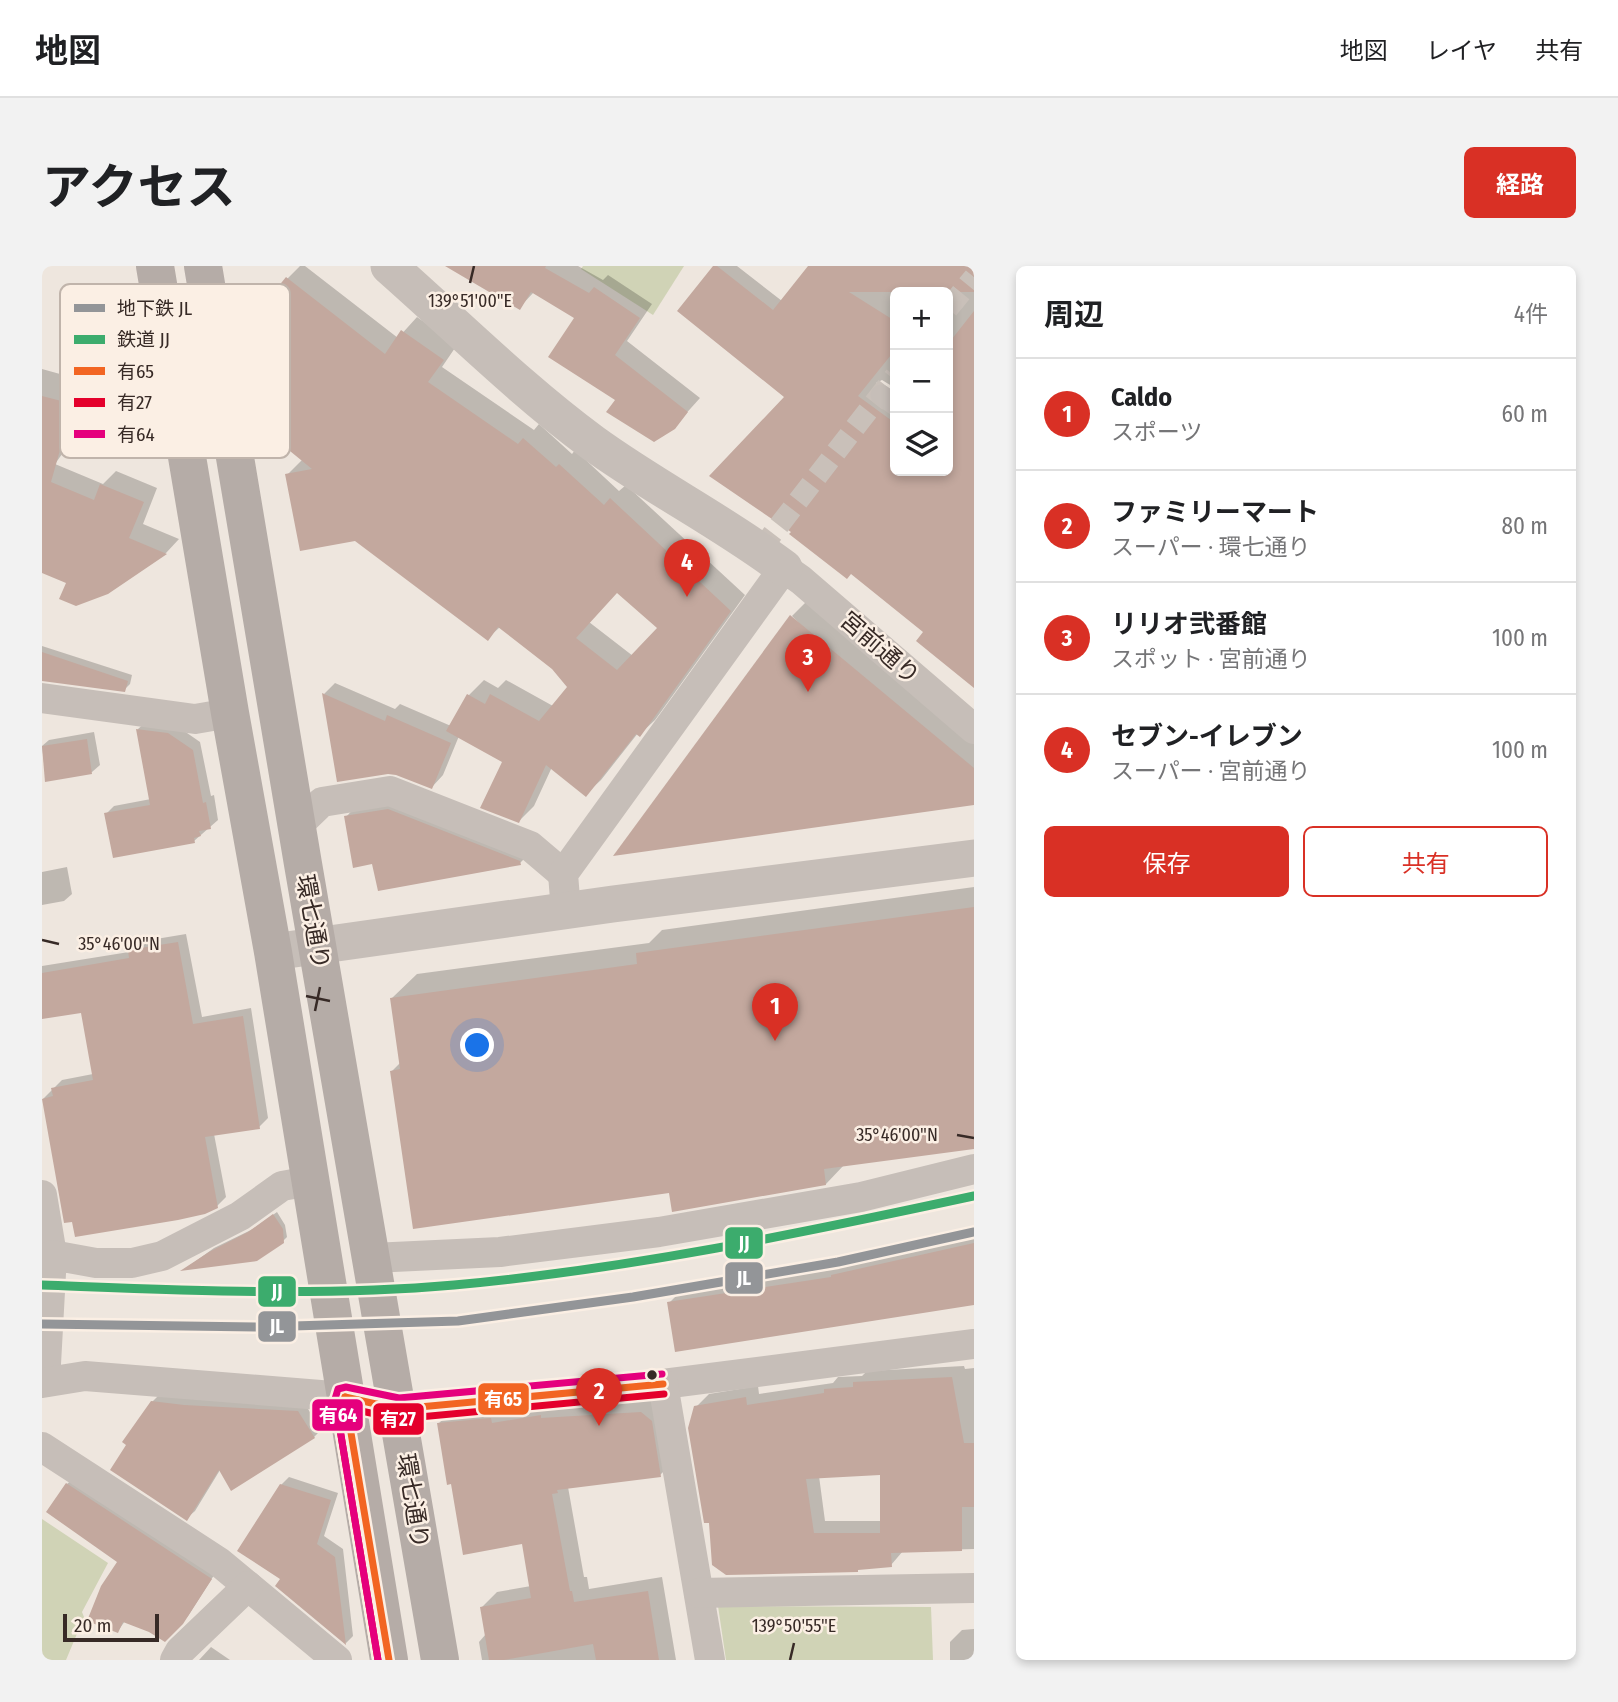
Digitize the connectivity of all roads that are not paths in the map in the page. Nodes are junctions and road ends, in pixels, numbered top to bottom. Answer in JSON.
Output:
{"nodes":[{"id":1,"x":155,"y":266,"type":"edge"},
{"id":2,"x":203,"y":266,"type":"edge"},
{"id":3,"x":389,"y":266,"type":"edge"},
{"id":4,"x":158,"y":284,"type":"edge"},
{"id":5,"x":206,"y":284,"type":"edge"},
{"id":6,"x":187,"y":458,"type":"edge"},
{"id":7,"x":235,"y":458,"type":"edge"},
{"id":8,"x":784,"y":568,"type":"junction"},
{"id":9,"x":42,"y":698,"type":"edge"},
{"id":10,"x":230,"y":713,"type":"junction"},
{"id":11,"x":974,"y":729,"type":"edge"},
{"id":12,"x":297,"y":826,"type":"junction"},
{"id":13,"x":974,"y":858,"type":"edge"},
{"id":14,"x":563,"y":874,"type":"junction"},
{"id":15,"x":566,"y":911,"type":"junction"},
{"id":16,"x":317,"y":945,"type":"junction"},
{"id":17,"x":274,"y":952,"type":"junction"},
{"id":18,"x":974,"y":1169,"type":"edge"},
{"id":19,"x":310,"y":1181,"type":"junction"},
{"id":20,"x":42,"y":1195,"type":"edge"},
{"id":21,"x":47,"y":1254,"type":"edge"},
{"id":22,"x":372,"y":1258,"type":"junction"},
{"id":23,"x":974,"y":1344,"type":"edge"},
{"id":24,"x":44,"y":1383,"type":"edge"},
{"id":25,"x":663,"y":1384,"type":"junction"},
{"id":26,"x":345,"y":1397,"type":"junction"},
{"id":27,"x":398,"y":1409,"type":"junction"},
{"id":28,"x":42,"y":1447,"type":"edge"},
{"id":29,"x":248,"y":1586,"type":"junction"},
{"id":30,"x":974,"y":1588,"type":"edge"},
{"id":31,"x":699,"y":1593,"type":"junction"},
{"id":32,"x":175,"y":1660,"type":"edge"},
{"id":33,"x":337,"y":1660,"type":"edge"},
{"id":34,"x":389,"y":1660,"type":"edge"},
{"id":35,"x":440,"y":1660,"type":"edge"},
{"id":36,"x":710,"y":1660,"type":"edge"}],
"edges":[{"from":1,"to":4,"type":"main road","name":"環七通り"},
{"from":2,"to":5,"type":"main road","name":"環七通り"},
{"from":3,"to":8,"type":"street"},
{"from":6,"to":10,"type":"main road","name":"環七通り"},
{"from":7,"to":12,"type":"main road","name":"環七通り"},
{"from":8,"to":11,"type":"street","name":"宮前通り"},
{"from":8,"to":14,"type":"street"},
{"from":9,"to":10,"type":"street"},
{"from":10,"to":17,"type":"main road","name":"環七通り"},
{"from":12,"to":14,"type":"street"},
{"from":12,"to":16,"type":"main road","name":"環七通り"},
{"from":13,"to":15,"type":"street"},
{"from":14,"to":15,"type":"street"},
{"from":15,"to":16,"type":"street"},
{"from":16,"to":17,"type":"street"},
{"from":16,"to":22,"type":"main road","name":"環七通り"},
{"from":17,"to":19,"type":"main road","name":"環七通り"},
{"from":18,"to":22,"type":"street"},
{"from":19,"to":21,"type":"street"},
{"from":19,"to":26,"type":"main road","name":"環七通り"},
{"from":20,"to":21,"type":"street"},
{"from":21,"to":24,"type":"street"},
{"from":22,"to":27,"type":"main road","name":"環七通り"},
{"from":23,"to":25,"type":"street"},
{"from":24,"to":26,"type":"street"},
{"from":25,"to":27,"type":"street"},
{"from":25,"to":31,"type":"street"},
{"from":26,"to":27,"type":"street"},
{"from":26,"to":34,"type":"main road","name":"環七通り"},
{"from":27,"to":35,"type":"main road","name":"環七通り"},
{"from":28,"to":29,"type":"street"},
{"from":29,"to":32,"type":"street"},
{"from":29,"to":33,"type":"street"},
{"from":30,"to":31,"type":"street"},
{"from":31,"to":36,"type":"street"}]}
